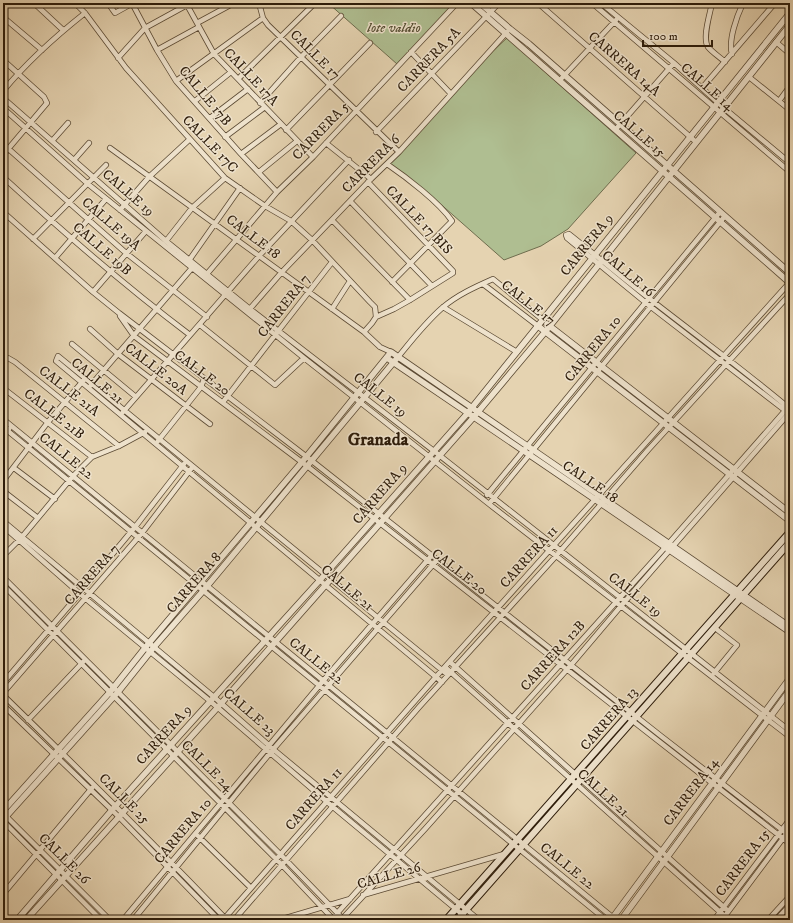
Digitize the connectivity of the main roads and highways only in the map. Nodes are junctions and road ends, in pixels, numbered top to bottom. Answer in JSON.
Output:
{"nodes":[{"id":1,"x":790,"y":532,"type":"edge"},
{"id":2,"x":790,"y":542,"type":"edge"},
{"id":3,"x":739,"y":595,"type":"junction"},
{"id":4,"x":687,"y":654,"type":"junction"},
{"id":5,"x":446,"y":920,"type":"edge"},
{"id":6,"x":457,"y":920,"type":"edge"}],
"edges":[{"from":1,"to":3,"type":"main road","name":"CARRERA 13"},
{"from":2,"to":3,"type":"main road","name":"CARRERA 13"},
{"from":3,"to":4,"type":"main road","name":"CARRERA 13"},
{"from":3,"to":4,"type":"main road","name":"CARRERA 13"},
{"from":4,"to":5,"type":"main road","name":"CARRERA 13"},
{"from":4,"to":6,"type":"main road","name":"CARRERA 13"}]}
